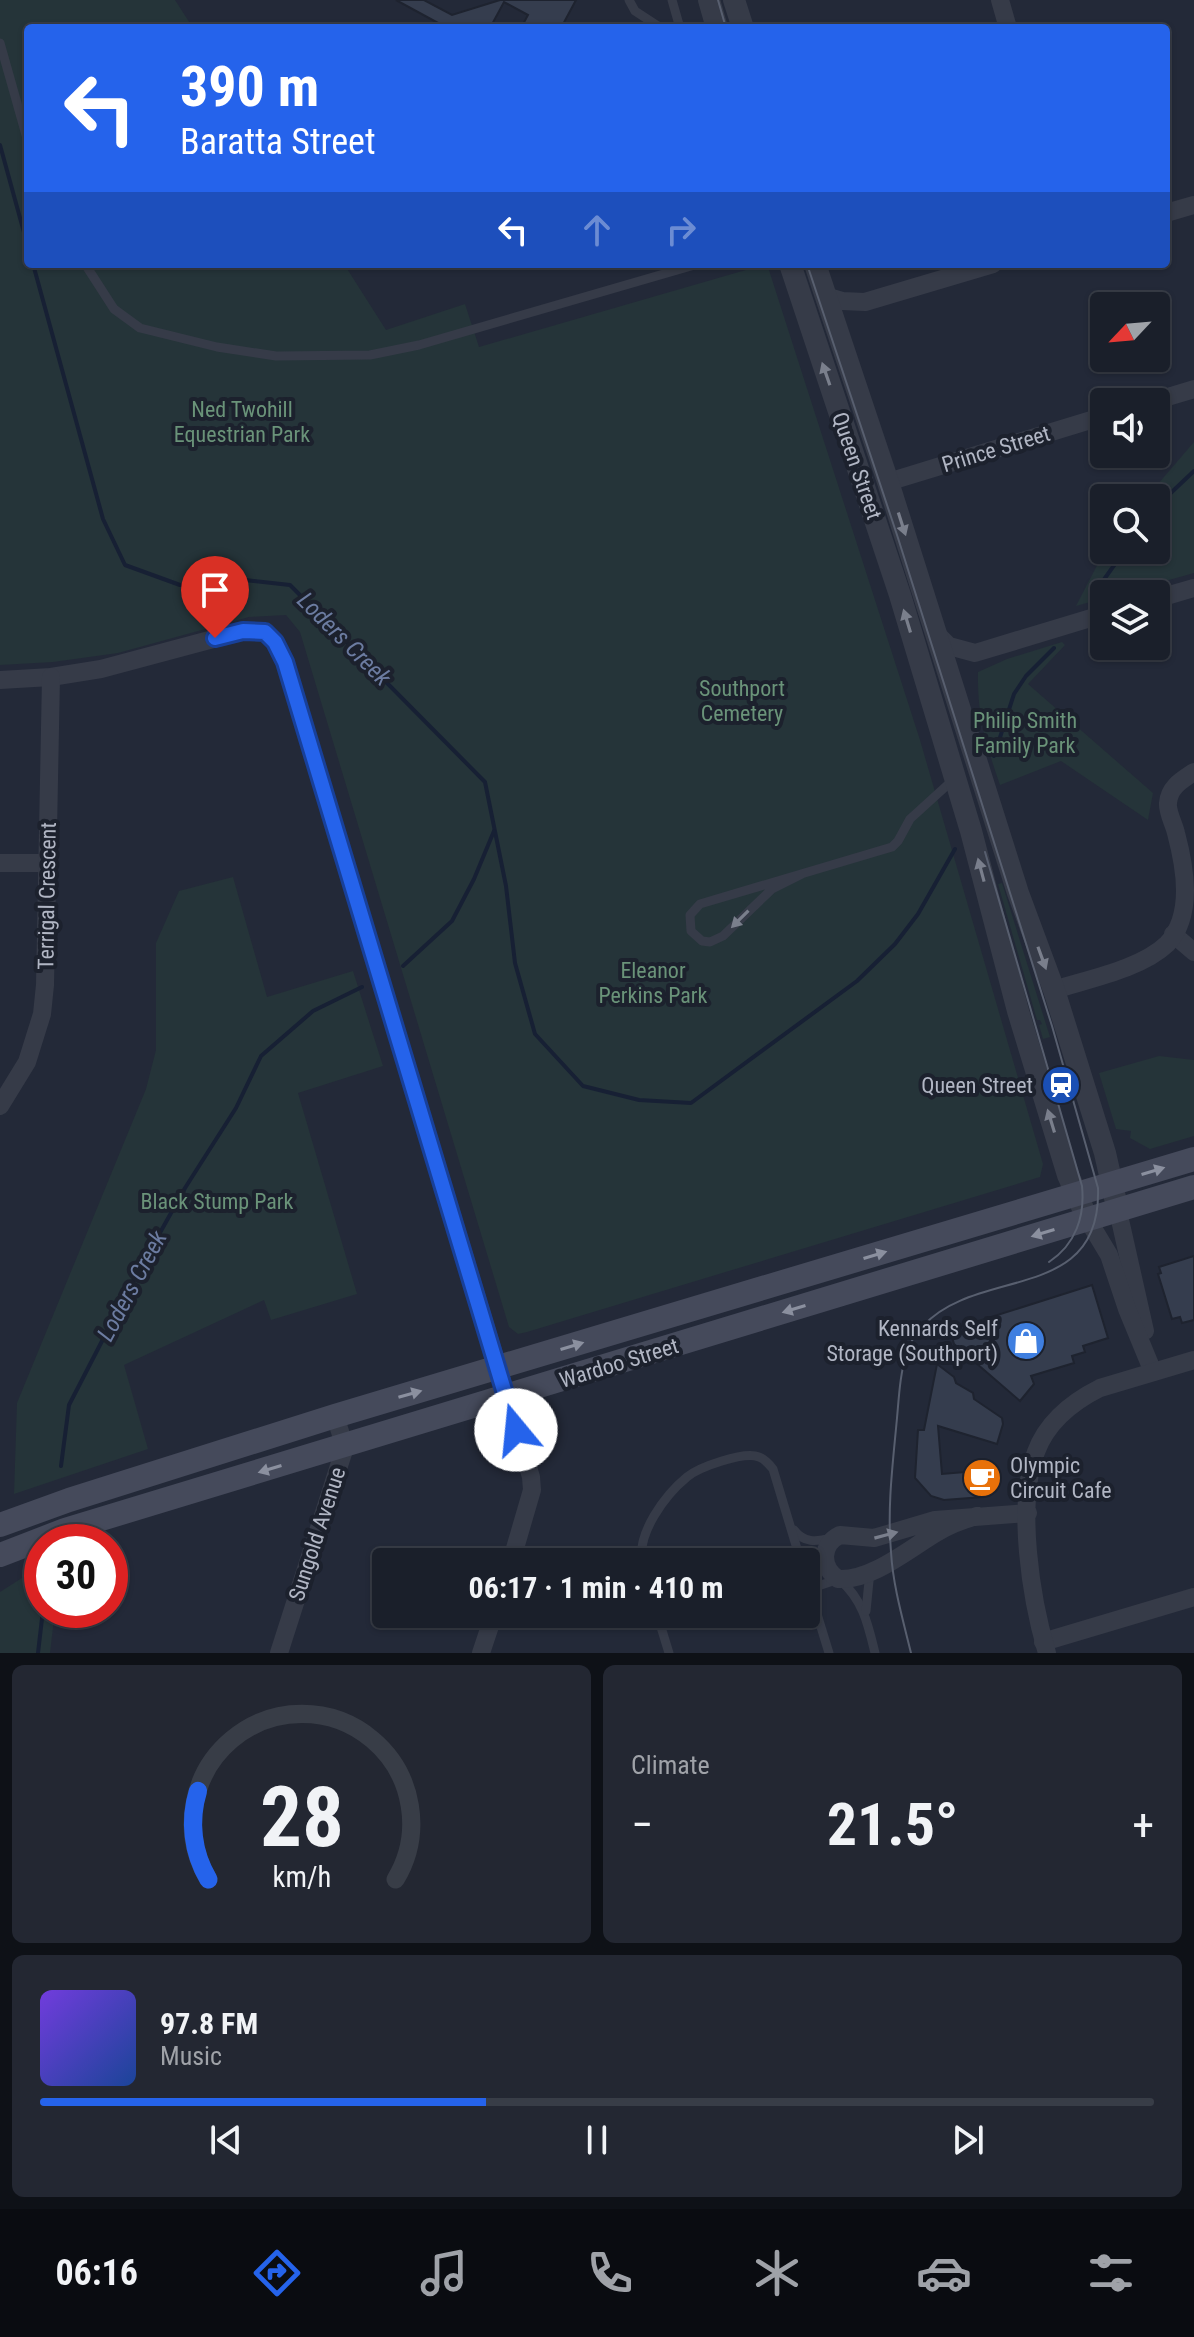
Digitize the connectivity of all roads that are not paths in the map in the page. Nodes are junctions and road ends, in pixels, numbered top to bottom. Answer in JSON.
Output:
{"nodes":[{"id":1,"x":629,"y":0,"type":"edge"},
{"id":2,"x":672,"y":0,"type":"edge"},
{"id":3,"x":709,"y":0,"type":"edge"},
{"id":4,"x":734,"y":0,"type":"edge"},
{"id":5,"x":1000,"y":0,"type":"edge"},
{"id":6,"x":655,"y":24,"type":"edge"},
{"id":7,"x":679,"y":24,"type":"edge"},
{"id":8,"x":716,"y":24,"type":"edge"},
{"id":9,"x":742,"y":24,"type":"edge"},
{"id":10,"x":1007,"y":24,"type":"edge"},
{"id":11,"x":0,"y":43,"type":"edge"},
{"id":12,"x":24,"y":128,"type":"edge"},
{"id":13,"x":1194,"y":205,"type":"edge"},
{"id":14,"x":1170,"y":212,"type":"edge"},
{"id":15,"x":88,"y":268,"type":"edge"},
{"id":16,"x":684,"y":268,"type":"edge"},
{"id":17,"x":791,"y":268,"type":"edge"},
{"id":18,"x":816,"y":268,"type":"edge"},
{"id":19,"x":980,"y":268,"type":"edge"},
{"id":20,"x":825,"y":296,"type":"junction"},
{"id":21,"x":865,"y":302,"type":"junction"},
{"id":22,"x":838,"y":335,"type":"junction"},
{"id":23,"x":1194,"y":389,"type":"edge"},
{"id":24,"x":1170,"y":396,"type":"edge"},
{"id":25,"x":1090,"y":420,"type":"edge"},
{"id":26,"x":888,"y":482,"type":"junction"},
{"id":27,"x":1194,"y":588,"type":"edge"},
{"id":28,"x":1170,"y":595,"type":"edge"},
{"id":29,"x":1090,"y":618,"type":"edge"},
{"id":30,"x":937,"y":634,"type":"junction"},
{"id":31,"x":975,"y":653,"type":"junction"},
{"id":32,"x":51,"y":677,"type":"junction"},
{"id":33,"x":0,"y":680,"type":"edge"},
{"id":34,"x":953,"y":687,"type":"junction"},
{"id":35,"x":1194,"y":772,"type":"edge"},
{"id":36,"x":955,"y":778,"type":"junction"},
{"id":37,"x":0,"y":863,"type":"edge"},
{"id":38,"x":48,"y":863,"type":"junction"},
{"id":39,"x":802,"y":874,"type":"junction"},
{"id":40,"x":1173,"y":934,"type":"junction"},
{"id":41,"x":1194,"y":952,"type":"edge"},
{"id":42,"x":1054,"y":990,"type":"junction"},
{"id":43,"x":0,"y":1106,"type":"edge"},
{"id":44,"x":1194,"y":1159,"type":"edge"},
{"id":45,"x":1111,"y":1184,"type":"junction"},
{"id":46,"x":1194,"y":1187,"type":"edge"},
{"id":47,"x":1075,"y":1195,"type":"junction"},
{"id":48,"x":1118,"y":1211,"type":"junction"},
{"id":49,"x":1088,"y":1220,"type":"junction"},
{"id":50,"x":1194,"y":1360,"type":"edge"},
{"id":51,"x":1151,"y":1365,"type":"junction"},
{"id":52,"x":498,"y":1368,"type":"junction"},
{"id":53,"x":507,"y":1397,"type":"junction"},
{"id":54,"x":335,"y":1416,"type":"junction"},
{"id":55,"x":345,"y":1447,"type":"junction"},
{"id":56,"x":1028,"y":1513,"type":"junction"},
{"id":57,"x":977,"y":1516,"type":"junction"},
{"id":58,"x":789,"y":1520,"type":"junction"},
{"id":59,"x":0,"y":1525,"type":"edge"},
{"id":60,"x":838,"y":1536,"type":"junction"},
{"id":61,"x":515,"y":1548,"type":"edge"},
{"id":62,"x":641,"y":1548,"type":"edge"},
{"id":63,"x":797,"y":1548,"type":"edge"},
{"id":64,"x":0,"y":1555,"type":"edge"},
{"id":65,"x":870,"y":1571,"type":"junction"},
{"id":66,"x":840,"y":1580,"type":"junction"},
{"id":67,"x":820,"y":1585,"type":"edge"},
{"id":68,"x":1194,"y":1597,"type":"edge"},
{"id":69,"x":866,"y":1617,"type":"junction"},
{"id":70,"x":820,"y":1622,"type":"edge"},
{"id":71,"x":489,"y":1628,"type":"edge"},
{"id":72,"x":661,"y":1628,"type":"edge"},
{"id":73,"x":1045,"y":1648,"type":"edge"},
{"id":74,"x":279,"y":1653,"type":"edge"},
{"id":75,"x":481,"y":1653,"type":"edge"},
{"id":76,"x":669,"y":1653,"type":"edge"},
{"id":77,"x":829,"y":1653,"type":"edge"},
{"id":78,"x":875,"y":1653,"type":"edge"}],
"edges":[{"from":1,"to":6,"type":"lane"},
{"from":2,"to":7,"type":"lane"},
{"from":3,"to":8,"type":"street"},
{"from":4,"to":9,"type":"street"},
{"from":5,"to":10,"type":"street"},
{"from":11,"to":12,"type":"lane"},
{"from":13,"to":14,"type":"street"},
{"from":15,"to":16,"type":"lane"},
{"from":36,"to":17,"type":"street","name":"Queen Street","one_way":true},
{"from":18,"to":20,"type":"street","name":"Queen Street"},
{"from":19,"to":21,"type":"street"},
{"from":20,"to":21,"type":"street"},
{"from":20,"to":22,"type":"street","name":"Queen Street"},
{"from":21,"to":22,"type":"street"},
{"from":22,"to":26,"type":"street","name":"Queen Street"},
{"from":23,"to":24,"type":"street"},
{"from":25,"to":26,"type":"street","name":"Prince Street"},
{"from":26,"to":30,"type":"street","name":"Queen Street","one_way":true},
{"from":27,"to":28,"type":"street"},
{"from":29,"to":31,"type":"street"},
{"from":30,"to":31,"type":"street"},
{"from":30,"to":34,"type":"street","name":"Queen Street"},
{"from":31,"to":34,"type":"street"},
{"from":32,"to":33,"type":"street"},
{"from":32,"to":38,"type":"street","name":"Terrigal Crescent"},
{"from":32,"to":52,"type":"street"},
{"from":34,"to":42,"type":"street","name":"Queen Street","one_way":true},
{"from":35,"to":40,"type":"street"},
{"from":36,"to":39,"type":"lane"},
{"from":47,"to":36,"type":"street","name":"Queen Street","one_way":true},
{"from":37,"to":38,"type":"street"},
{"from":38,"to":43,"type":"street","name":"Terrigal Crescent"},
{"from":39,"to":39,"type":"lane","one_way":true},
{"from":40,"to":41,"type":"street"},
{"from":40,"to":42,"type":"street"},
{"from":42,"to":45,"type":"street","name":"Queen Street"},
{"from":45,"to":44,"type":"main road","name":"Wardoo Street","one_way":true},
{"from":45,"to":47,"type":"main road","name":"Wardoo Street"},
{"from":45,"to":48,"type":"street","name":"Queen Street"},
{"from":46,"to":48,"type":"main road","name":"Wardoo Street"},
{"from":47,"to":49,"type":"street","name":"Queen Street"},
{"from":52,"to":47,"type":"main road","name":"Wardoo Street","one_way":true},
{"from":48,"to":49,"type":"main road","name":"Wardoo Street"},
{"from":48,"to":51,"type":"street"},
{"from":49,"to":51,"type":"street"},
{"from":49,"to":53,"type":"main road","name":"Wardoo Street","one_way":true},
{"from":50,"to":51,"type":"street"},
{"from":51,"to":56,"type":"street"},
{"from":52,"to":53,"type":"street"},
{"from":54,"to":52,"type":"main road","name":"Wardoo Street","one_way":true},
{"from":53,"to":55,"type":"main road","name":"Wardoo Street"},
{"from":53,"to":61,"type":"street"},
{"from":54,"to":55,"type":"street","name":"Sungold Avenue"},
{"from":54,"to":59,"type":"main road","name":"Wardoo Street"},
{"from":55,"to":64,"type":"main road","name":"Wardoo Street","one_way":true},
{"from":55,"to":74,"type":"street","name":"Sungold Avenue"},
{"from":56,"to":57,"type":"street"},
{"from":56,"to":73,"type":"street"},
{"from":60,"to":57,"type":"street","one_way":true},
{"from":57,"to":65,"type":"street"},
{"from":58,"to":60,"type":"lane"},
{"from":58,"to":62,"type":"lane"},
{"from":58,"to":63,"type":"lane"},
{"from":60,"to":66,"type":"street"},
{"from":65,"to":66,"type":"street"},
{"from":65,"to":69,"type":"lane"},
{"from":66,"to":67,"type":"lane"},
{"from":66,"to":69,"type":"lane"},
{"from":68,"to":73,"type":"street"},
{"from":69,"to":78,"type":"lane"},
{"from":70,"to":77,"type":"lane"},
{"from":71,"to":75,"type":"street"},
{"from":72,"to":76,"type":"lane"}]}
